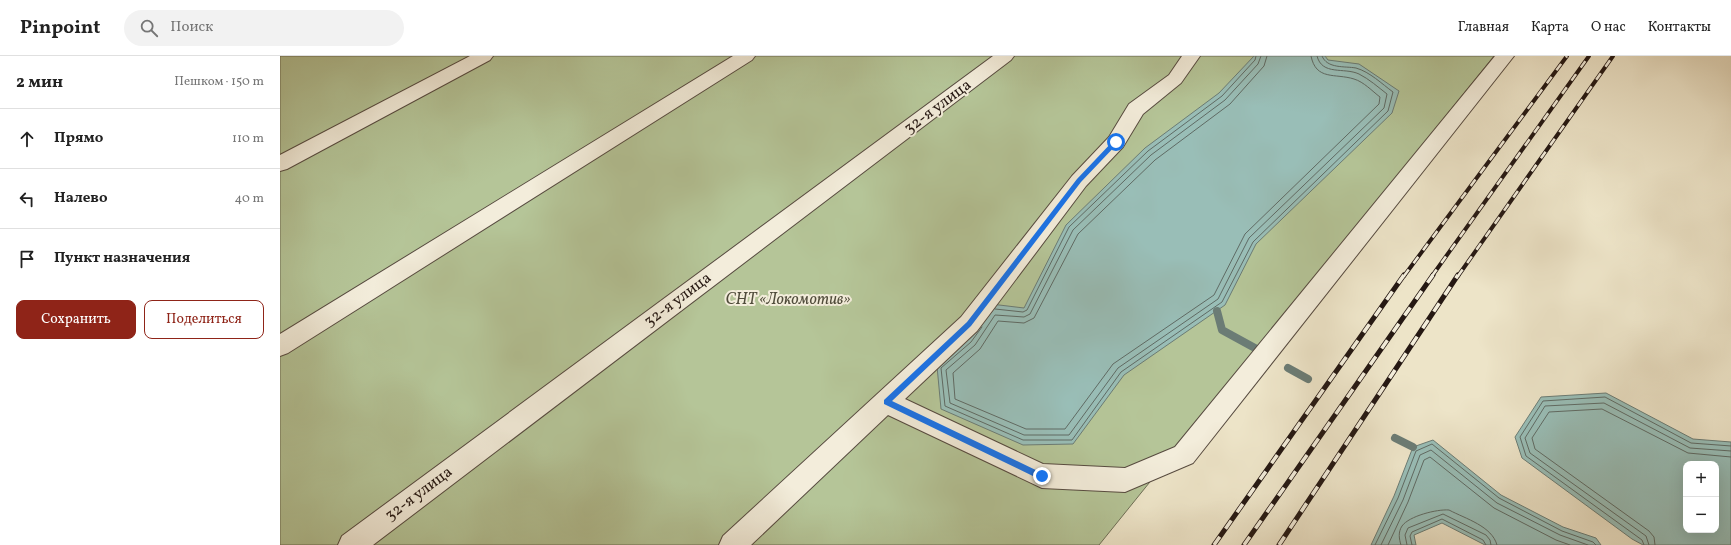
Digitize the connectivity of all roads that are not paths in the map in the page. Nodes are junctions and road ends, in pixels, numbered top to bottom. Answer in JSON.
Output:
{"nodes":[{"id":1,"x":484,"y":56,"type":"edge"},
{"id":2,"x":746,"y":56,"type":"edge"},
{"id":3,"x":1005,"y":56,"type":"edge"},
{"id":4,"x":1191,"y":56,"type":"edge"},
{"id":5,"x":1506,"y":56,"type":"edge"},
{"id":6,"x":280,"y":164,"type":"edge"},
{"id":7,"x":280,"y":346,"type":"edge"},
{"id":8,"x":886,"y":402,"type":"junction"},
{"id":9,"x":351,"y":545,"type":"edge"},
{"id":10,"x":732,"y":545,"type":"edge"}],
"edges":[{"from":1,"to":6,"type":"street"},
{"from":2,"to":7,"type":"street"},
{"from":3,"to":9,"type":"street","name":"32-я улица"},
{"from":4,"to":8,"type":"street"},
{"from":5,"to":8,"type":"street"},
{"from":8,"to":10,"type":"street"}]}
